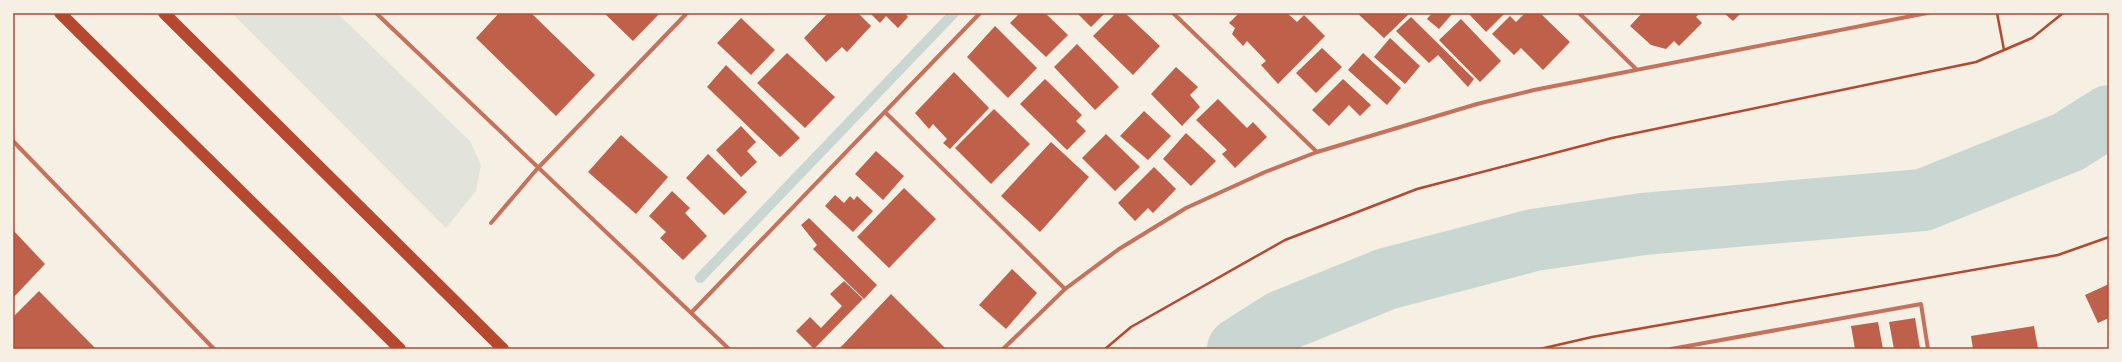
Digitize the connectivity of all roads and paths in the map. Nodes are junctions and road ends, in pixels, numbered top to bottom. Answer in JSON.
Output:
{"nodes":[{"id":1,"x":60,"y":13,"type":"edge"},
{"id":2,"x":164,"y":13,"type":"edge"},
{"id":3,"x":376,"y":13,"type":"edge"},
{"id":4,"x":688,"y":13,"type":"edge"},
{"id":5,"x":980,"y":13,"type":"edge"},
{"id":6,"x":1173,"y":13,"type":"edge"},
{"id":7,"x":1579,"y":13,"type":"edge"},
{"id":8,"x":1926,"y":13,"type":"edge"},
{"id":9,"x":1997,"y":13,"type":"edge"},
{"id":10,"x":2063,"y":13,"type":"edge"},
{"id":11,"x":2004,"y":50,"type":"junction"},
{"id":12,"x":1636,"y":69,"type":"junction"},
{"id":13,"x":885,"y":112,"type":"junction"},
{"id":14,"x":13,"y":142,"type":"edge"},
{"id":15,"x":1317,"y":152,"type":"junction"},
{"id":16,"x":537,"y":169,"type":"junction"},
{"id":17,"x":491,"y":223,"type":"dead end"},
{"id":18,"x":2109,"y":237,"type":"edge"},
{"id":19,"x":1065,"y":289,"type":"junction"},
{"id":20,"x":691,"y":313,"type":"junction"},
{"id":21,"x":214,"y":349,"type":"edge"},
{"id":22,"x":400,"y":349,"type":"edge"},
{"id":23,"x":504,"y":349,"type":"edge"},
{"id":24,"x":729,"y":349,"type":"edge"},
{"id":25,"x":1003,"y":349,"type":"edge"},
{"id":26,"x":1105,"y":349,"type":"edge"},
{"id":27,"x":1540,"y":349,"type":"edge"},
{"id":28,"x":1671,"y":349,"type":"edge"},
{"id":29,"x":1928,"y":349,"type":"edge"}],
"edges":[{"from":1,"to":22,"type":"highway"},
{"from":2,"to":23,"type":"highway"},
{"from":3,"to":16,"type":"street"},
{"from":4,"to":16,"type":"street"},
{"from":5,"to":13,"type":"street"},
{"from":6,"to":15,"type":"street"},
{"from":7,"to":12,"type":"street"},
{"from":8,"to":12,"type":"street"},
{"from":9,"to":11,"type":"path"},
{"from":10,"to":11,"type":"path"},
{"from":11,"to":26,"type":"path"},
{"from":12,"to":15,"type":"street"},
{"from":13,"to":19,"type":"street"},
{"from":13,"to":20,"type":"street"},
{"from":14,"to":21,"type":"street"},
{"from":15,"to":19,"type":"street"},
{"from":16,"to":17,"type":"street"},
{"from":16,"to":20,"type":"street"},
{"from":18,"to":27,"type":"path"},
{"from":19,"to":25,"type":"street"},
{"from":20,"to":24,"type":"street"},
{"from":28,"to":29,"type":"street"}]}
